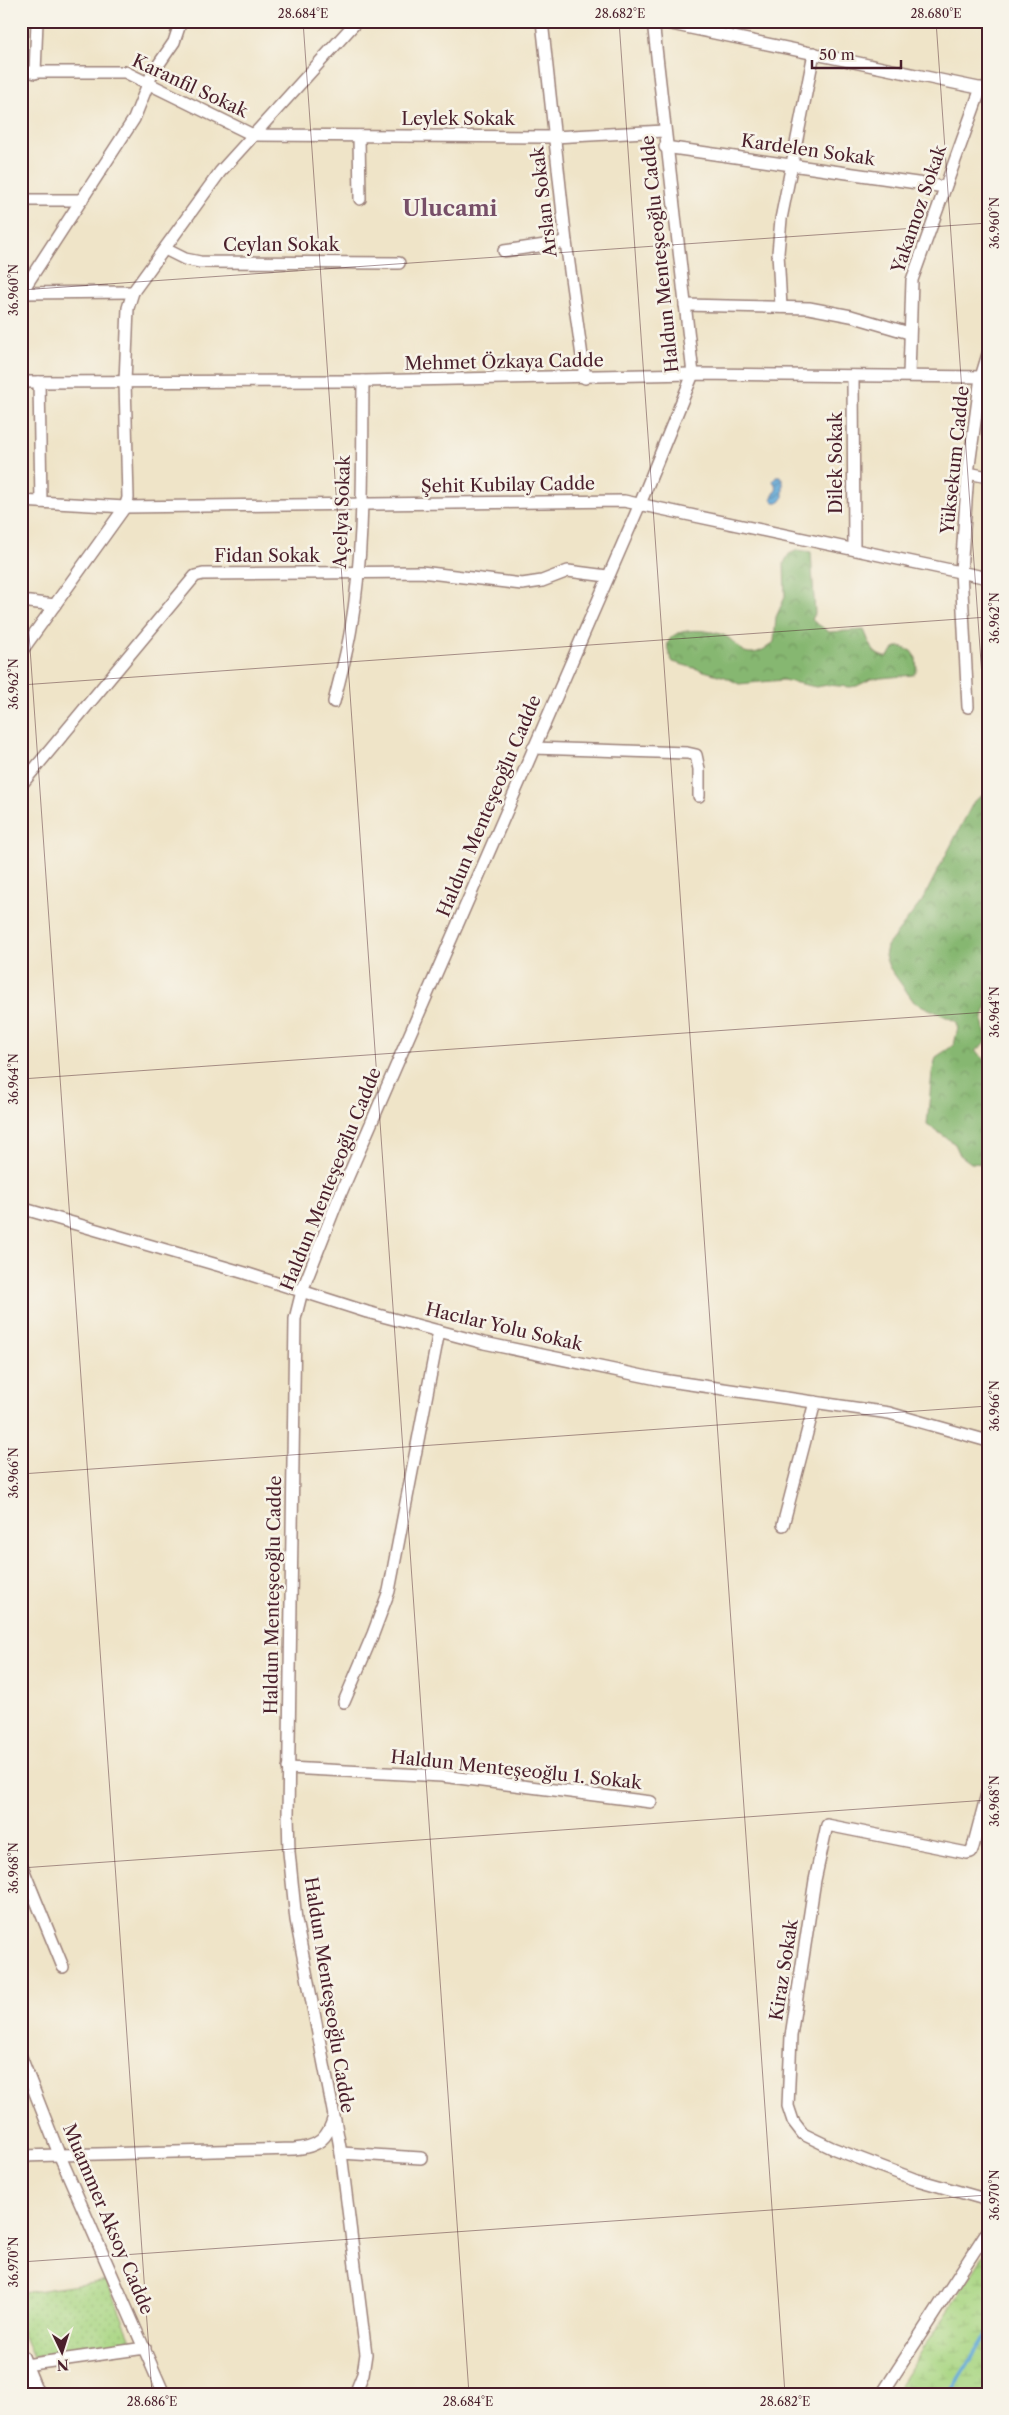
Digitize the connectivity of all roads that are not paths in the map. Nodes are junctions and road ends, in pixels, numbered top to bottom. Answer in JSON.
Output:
{"nodes":[{"id":1,"x":38,"y":21,"type":"edge"},
{"id":2,"x":181,"y":21,"type":"edge"},
{"id":3,"x":357,"y":21,"type":"edge"},
{"id":4,"x":542,"y":21,"type":"edge"},
{"id":5,"x":653,"y":21,"type":"edge"},
{"id":6,"x":657,"y":21,"type":"edge"},
{"id":7,"x":814,"y":53,"type":"junction"},
{"id":8,"x":21,"y":72,"type":"edge"},
{"id":9,"x":35,"y":73,"type":"junction"},
{"id":10,"x":148,"y":82,"type":"junction"},
{"id":11,"x":985,"y":89,"type":"edge"},
{"id":12,"x":664,"y":131,"type":"junction"},
{"id":13,"x":253,"y":135,"type":"junction"},
{"id":14,"x":359,"y":136,"type":"junction"},
{"id":15,"x":554,"y":137,"type":"junction"},
{"id":16,"x":666,"y":147,"type":"junction"},
{"id":17,"x":790,"y":166,"type":"junction"},
{"id":18,"x":945,"y":187,"type":"junction"},
{"id":19,"x":360,"y":199,"type":"dead end"},
{"id":20,"x":21,"y":200,"type":"edge"},
{"id":21,"x":82,"y":200,"type":"junction"},
{"id":22,"x":566,"y":242,"type":"junction"},
{"id":23,"x":165,"y":249,"type":"junction"},
{"id":24,"x":504,"y":251,"type":"dead end"},
{"id":25,"x":399,"y":263,"type":"dead end"},
{"id":26,"x":133,"y":292,"type":"junction"},
{"id":27,"x":21,"y":293,"type":"edge"},
{"id":28,"x":685,"y":305,"type":"junction"},
{"id":29,"x":781,"y":307,"type":"junction"},
{"id":30,"x":909,"y":333,"type":"junction"},
{"id":31,"x":988,"y":354,"type":"edge"},
{"id":32,"x":693,"y":374,"type":"junction"},
{"id":33,"x":909,"y":375,"type":"junction"},
{"id":34,"x":853,"y":376,"type":"junction"},
{"id":35,"x":984,"y":377,"type":"edge"},
{"id":36,"x":585,"y":378,"type":"junction"},
{"id":37,"x":363,"y":381,"type":"junction"},
{"id":38,"x":21,"y":382,"type":"edge"},
{"id":39,"x":39,"y":382,"type":"junction"},
{"id":40,"x":125,"y":382,"type":"junction"},
{"id":41,"x":968,"y":473,"type":"junction"},
{"id":42,"x":988,"y":477,"type":"edge"},
{"id":43,"x":21,"y":501,"type":"edge"},
{"id":44,"x":41,"y":502,"type":"junction"},
{"id":45,"x":362,"y":504,"type":"junction"},
{"id":46,"x":640,"y":504,"type":"junction"},
{"id":47,"x":124,"y":507,"type":"junction"},
{"id":48,"x":854,"y":549,"type":"junction"},
{"id":49,"x":962,"y":571,"type":"junction"},
{"id":50,"x":358,"y":573,"type":"junction"},
{"id":51,"x":607,"y":576,"type":"junction"},
{"id":52,"x":988,"y":578,"type":"edge"},
{"id":53,"x":21,"y":601,"type":"edge"},
{"id":54,"x":55,"y":605,"type":"junction"},
{"id":55,"x":21,"y":652,"type":"edge"},
{"id":56,"x":334,"y":702,"type":"dead end"},
{"id":57,"x":968,"y":707,"type":"dead end"},
{"id":58,"x":533,"y":748,"type":"junction"},
{"id":59,"x":21,"y":785,"type":"edge"},
{"id":60,"x":699,"y":796,"type":"dead end"},
{"id":61,"x":21,"y":1208,"type":"edge"},
{"id":62,"x":302,"y":1291,"type":"junction"},
{"id":63,"x":439,"y":1331,"type":"junction"},
{"id":64,"x":815,"y":1402,"type":"junction"},
{"id":65,"x":988,"y":1441,"type":"edge"},
{"id":66,"x":784,"y":1525,"type":"dead end"},
{"id":67,"x":344,"y":1702,"type":"dead end"},
{"id":68,"x":288,"y":1768,"type":"junction"},
{"id":69,"x":988,"y":1790,"type":"edge"},
{"id":70,"x":651,"y":1802,"type":"dead end"},
{"id":71,"x":21,"y":1864,"type":"edge"},
{"id":72,"x":63,"y":1967,"type":"dead end"},
{"id":73,"x":21,"y":2057,"type":"edge"},
{"id":74,"x":334,"y":2116,"type":"junction"},
{"id":75,"x":341,"y":2152,"type":"junction"},
{"id":76,"x":59,"y":2154,"type":"junction"},
{"id":77,"x":21,"y":2156,"type":"edge"},
{"id":78,"x":421,"y":2158,"type":"dead end"},
{"id":79,"x":988,"y":2200,"type":"edge"},
{"id":80,"x":988,"y":2230,"type":"edge"},
{"id":81,"x":145,"y":2348,"type":"junction"},
{"id":82,"x":23,"y":2361,"type":"edge"},
{"id":83,"x":36,"y":2394,"type":"edge"},
{"id":84,"x":164,"y":2394,"type":"edge"},
{"id":85,"x":355,"y":2394,"type":"edge"},
{"id":86,"x":882,"y":2394,"type":"edge"}],
"edges":[{"from":1,"to":9,"type":"street"},
{"from":2,"to":10,"type":"street"},
{"from":3,"to":13,"type":"street"},
{"from":4,"to":15,"type":"street","name":"Arslan Sokak"},
{"from":5,"to":12,"type":"street","name":"Haldun Menteşeoğlu Cadde"},
{"from":6,"to":7,"type":"street"},
{"from":7,"to":11,"type":"street"},
{"from":7,"to":17,"type":"street"},
{"from":8,"to":9,"type":"street","name":"Karanfil Sokak"},
{"from":9,"to":10,"type":"street","name":"Karanfil Sokak"},
{"from":10,"to":13,"type":"street","name":"Karanfil Sokak"},
{"from":10,"to":21,"type":"street"},
{"from":11,"to":18,"type":"street","name":"Yakamoz Sokak"},
{"from":12,"to":15,"type":"street","name":"Leylek Sokak"},
{"from":12,"to":16,"type":"street","name":"Haldun Menteşeoğlu Cadde"},
{"from":13,"to":14,"type":"street","name":"Leylek Sokak"},
{"from":13,"to":23,"type":"street"},
{"from":14,"to":15,"type":"street","name":"Leylek Sokak"},
{"from":14,"to":19,"type":"street"},
{"from":15,"to":22,"type":"street","name":"Arslan Sokak"},
{"from":16,"to":17,"type":"street","name":"Kardelen Sokak"},
{"from":16,"to":28,"type":"street","name":"Haldun Menteşeoğlu Cadde"},
{"from":17,"to":18,"type":"street","name":"Kardelen Sokak"},
{"from":17,"to":29,"type":"street"},
{"from":18,"to":30,"type":"street","name":"Yakamoz Sokak"},
{"from":20,"to":21,"type":"street"},
{"from":21,"to":27,"type":"street"},
{"from":22,"to":24,"type":"street"},
{"from":22,"to":36,"type":"street","name":"Arslan Sokak"},
{"from":23,"to":25,"type":"street","name":"Ceylan Sokak"},
{"from":23,"to":26,"type":"street"},
{"from":26,"to":27,"type":"street"},
{"from":26,"to":40,"type":"street"},
{"from":28,"to":29,"type":"street"},
{"from":28,"to":32,"type":"street","name":"Haldun Menteşeoğlu Cadde"},
{"from":29,"to":30,"type":"street"},
{"from":30,"to":33,"type":"street","name":"Yakamoz Sokak"},
{"from":31,"to":35,"type":"street","name":"Yüksekum Cadde"},
{"from":32,"to":34,"type":"street","name":"Mehmet Özkaya Cadde"},
{"from":32,"to":36,"type":"street","name":"Mehmet Özkaya Cadde"},
{"from":32,"to":46,"type":"street","name":"Haldun Menteşeoğlu Cadde"},
{"from":33,"to":34,"type":"street","name":"Mehmet Özkaya Cadde"},
{"from":33,"to":35,"type":"street","name":"Mehmet Özkaya Cadde"},
{"from":34,"to":48,"type":"street","name":"Dilek Sokak"},
{"from":35,"to":41,"type":"street","name":"Yüksekum Cadde"},
{"from":36,"to":37,"type":"street","name":"Mehmet Özkaya Cadde"},
{"from":37,"to":40,"type":"street","name":"Mehmet Özkaya Cadde"},
{"from":37,"to":45,"type":"street","name":"Açelya Sokak"},
{"from":38,"to":39,"type":"street","name":"Mehmet Özkaya Cadde"},
{"from":39,"to":40,"type":"street","name":"Mehmet Özkaya Cadde"},
{"from":39,"to":44,"type":"street"},
{"from":40,"to":47,"type":"street"},
{"from":41,"to":42,"type":"street"},
{"from":41,"to":49,"type":"street","name":"Yüksekum Cadde"},
{"from":43,"to":44,"type":"street","name":"Şehit Kubilay Cadde"},
{"from":44,"to":47,"type":"street","name":"Şehit Kubilay Cadde"},
{"from":45,"to":46,"type":"street","name":"Şehit Kubilay Cadde"},
{"from":45,"to":47,"type":"street","name":"Şehit Kubilay Cadde"},
{"from":45,"to":50,"type":"street","name":"Açelya Sokak"},
{"from":46,"to":48,"type":"street","name":"Şehit Kubilay Cadde"},
{"from":46,"to":51,"type":"street","name":"Haldun Menteşeoğlu Cadde"},
{"from":47,"to":54,"type":"street"},
{"from":48,"to":49,"type":"street","name":"Şehit Kubilay Cadde"},
{"from":49,"to":52,"type":"street","name":"Şehit Kubilay Cadde"},
{"from":49,"to":57,"type":"street","name":"Yüksekum Cadde"},
{"from":50,"to":51,"type":"street","name":"Fidan Sokak"},
{"from":50,"to":56,"type":"street","name":"Açelya Sokak"},
{"from":50,"to":59,"type":"street","name":"Fidan Sokak"},
{"from":51,"to":58,"type":"street","name":"Haldun Menteşeoğlu Cadde"},
{"from":53,"to":54,"type":"street"},
{"from":54,"to":55,"type":"street"},
{"from":58,"to":60,"type":"street"},
{"from":58,"to":62,"type":"street","name":"Haldun Menteşeoğlu Cadde"},
{"from":61,"to":62,"type":"street","name":"Hacılar Yolu Sokak"},
{"from":62,"to":63,"type":"street","name":"Hacılar Yolu Sokak"},
{"from":62,"to":68,"type":"street","name":"Haldun Menteşeoğlu Cadde"},
{"from":63,"to":64,"type":"street","name":"Hacılar Yolu Sokak"},
{"from":63,"to":67,"type":"street"},
{"from":64,"to":65,"type":"street","name":"Hacılar Yolu Sokak"},
{"from":64,"to":66,"type":"street"},
{"from":68,"to":70,"type":"street","name":"Haldun Menteşeoğlu 1. Sokak"},
{"from":68,"to":74,"type":"street","name":"Haldun Menteşeoğlu Cadde"},
{"from":69,"to":79,"type":"street","name":"Kiraz Sokak"},
{"from":71,"to":72,"type":"street"},
{"from":73,"to":76,"type":"street","name":"Muammer Aksoy Cadde"},
{"from":74,"to":75,"type":"street"},
{"from":74,"to":76,"type":"street","name":"Haldun Menteşeoğlu Cadde"},
{"from":75,"to":78,"type":"street"},
{"from":75,"to":85,"type":"street"},
{"from":76,"to":77,"type":"street","name":"Haldun Menteşeoğlu Cadde"},
{"from":76,"to":81,"type":"street","name":"Muammer Aksoy Cadde"},
{"from":80,"to":86,"type":"street"},
{"from":81,"to":82,"type":"street"},
{"from":81,"to":84,"type":"street","name":"Muammer Aksoy Cadde"},
{"from":82,"to":83,"type":"main road"}]}
